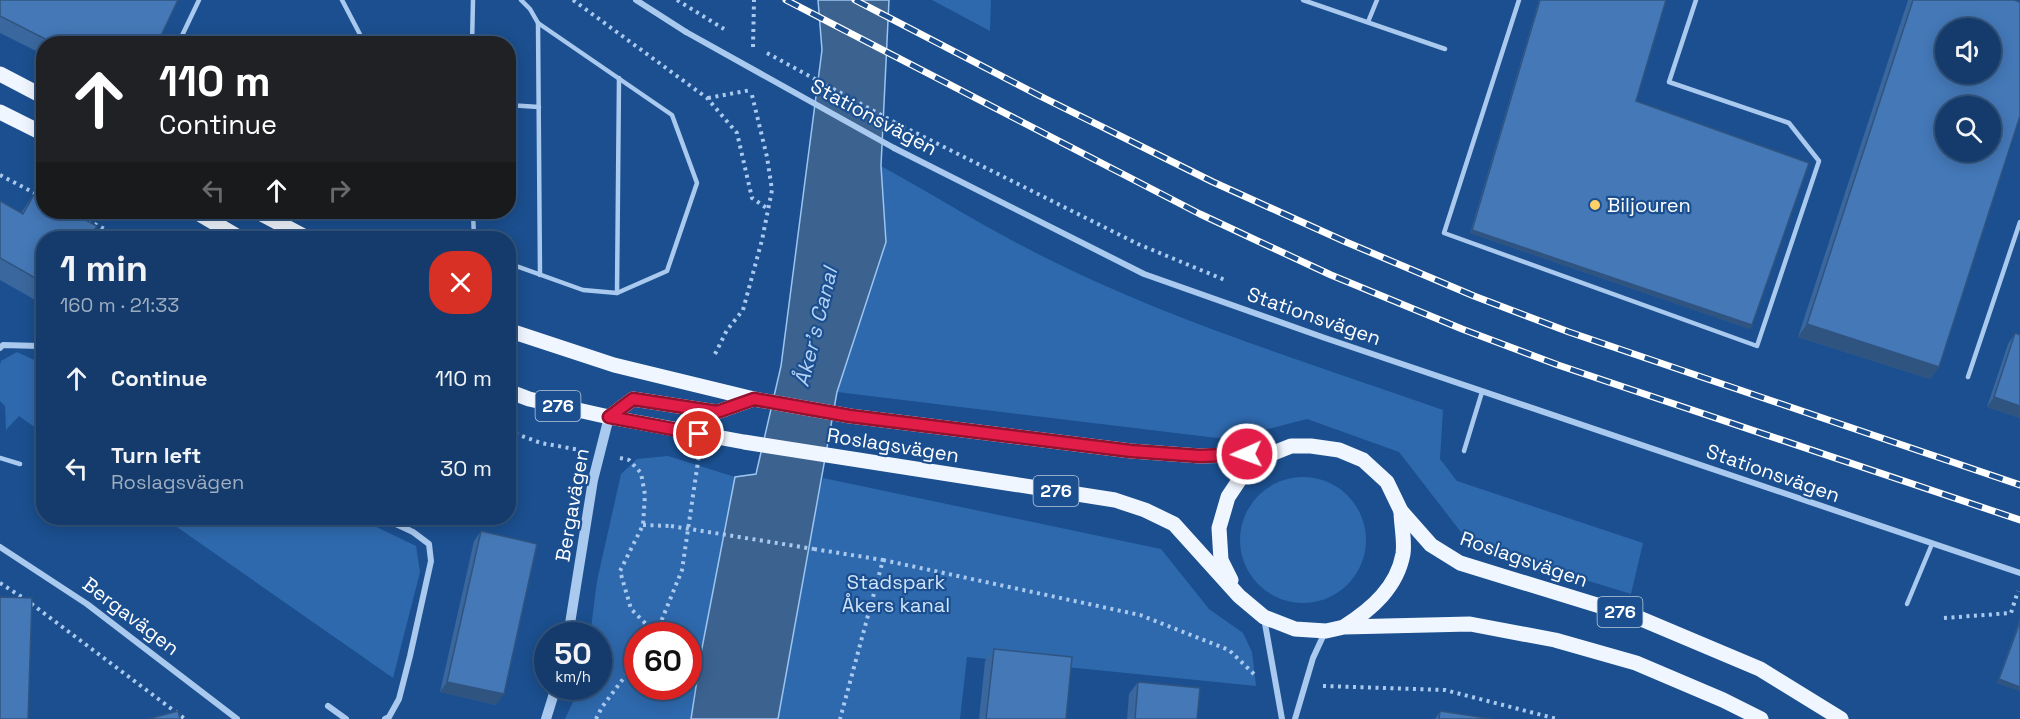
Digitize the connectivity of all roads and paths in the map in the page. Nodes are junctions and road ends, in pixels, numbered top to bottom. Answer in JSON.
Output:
{"nodes":[{"id":1,"x":199,"y":0,"type":"edge"},
{"id":2,"x":342,"y":0,"type":"edge"},
{"id":3,"x":473,"y":0,"type":"edge"},
{"id":4,"x":520,"y":0,"type":"edge"},
{"id":5,"x":573,"y":0,"type":"edge"},
{"id":6,"x":636,"y":0,"type":"edge"},
{"id":7,"x":677,"y":0,"type":"edge"},
{"id":8,"x":754,"y":0,"type":"edge"},
{"id":9,"x":1304,"y":0,"type":"edge"},
{"id":10,"x":1377,"y":0,"type":"edge"},
{"id":11,"x":1519,"y":0,"type":"edge"},
{"id":12,"x":1696,"y":0,"type":"edge"},
{"id":13,"x":1368,"y":22,"type":"junction"},
{"id":14,"x":538,"y":23,"type":"junction"},
{"id":15,"x":729,"y":32,"type":"dead end"},
{"id":16,"x":182,"y":36,"type":"edge"},
{"id":17,"x":361,"y":36,"type":"edge"},
{"id":18,"x":472,"y":36,"type":"edge"},
{"id":19,"x":750,"y":44,"type":"dead end"},
{"id":20,"x":1445,"y":49,"type":"dead end"},
{"id":21,"x":752,"y":56,"type":"dead end"},
{"id":22,"x":0,"y":74,"type":"edge"},
{"id":23,"x":619,"y":78,"type":"junction"},
{"id":24,"x":752,"y":79,"type":"dead end"},
{"id":25,"x":751,"y":90,"type":"junction"},
{"id":26,"x":36,"y":93,"type":"edge"},
{"id":27,"x":707,"y":98,"type":"junction"},
{"id":28,"x":516,"y":106,"type":"edge"},
{"id":29,"x":538,"y":107,"type":"junction"},
{"id":30,"x":0,"y":112,"type":"edge"},
{"id":31,"x":36,"y":130,"type":"edge"},
{"id":32,"x":0,"y":175,"type":"edge"},
{"id":33,"x":36,"y":194,"type":"edge"},
{"id":34,"x":768,"y":209,"type":"junction"},
{"id":35,"x":84,"y":219,"type":"edge"},
{"id":36,"x":208,"y":219,"type":"edge"},
{"id":37,"x":271,"y":219,"type":"edge"},
{"id":38,"x":2020,"y":222,"type":"edge"},
{"id":39,"x":108,"y":231,"type":"edge"},
{"id":40,"x":228,"y":231,"type":"edge"},
{"id":41,"x":294,"y":231,"type":"edge"},
{"id":42,"x":516,"y":266,"type":"edge"},
{"id":43,"x":540,"y":275,"type":"junction"},
{"id":44,"x":1225,"y":280,"type":"dead end"},
{"id":45,"x":617,"y":293,"type":"junction"},
{"id":46,"x":516,"y":333,"type":"edge"},
{"id":47,"x":36,"y":346,"type":"edge"},
{"id":48,"x":0,"y":348,"type":"edge"},
{"id":49,"x":715,"y":354,"type":"dead end"},
{"id":50,"x":1968,"y":377,"type":"dead end"},
{"id":51,"x":1482,"y":392,"type":"junction"},
{"id":52,"x":516,"y":394,"type":"edge"},
{"id":53,"x":754,"y":399,"type":"junction"},
{"id":54,"x":609,"y":417,"type":"junction"},
{"id":55,"x":1464,"y":451,"type":"dead end"},
{"id":56,"x":700,"y":454,"type":"dead end"},
{"id":57,"x":1271,"y":454,"type":"junction"},
{"id":58,"x":0,"y":458,"type":"edge"},
{"id":59,"x":20,"y":464,"type":"dead end"},
{"id":60,"x":1401,"y":511,"type":"junction"},
{"id":61,"x":398,"y":525,"type":"edge"},
{"id":62,"x":644,"y":525,"type":"dead end"},
{"id":63,"x":1932,"y":544,"type":"junction"},
{"id":64,"x":0,"y":547,"type":"edge"},
{"id":65,"x":883,"y":560,"type":"junction"},
{"id":66,"x":2020,"y":573,"type":"edge"},
{"id":67,"x":0,"y":583,"type":"edge"},
{"id":68,"x":2020,"y":585,"type":"edge"},
{"id":69,"x":1239,"y":596,"type":"junction"},
{"id":70,"x":1907,"y":604,"type":"dead end"},
{"id":71,"x":1264,"y":617,"type":"junction"},
{"id":72,"x":1944,"y":618,"type":"dead end"},
{"id":73,"x":570,"y":622,"type":"edge"},
{"id":74,"x":661,"y":622,"type":"edge"},
{"id":75,"x":1344,"y":627,"type":"junction"},
{"id":76,"x":1326,"y":631,"type":"junction"},
{"id":77,"x":624,"y":678,"type":"edge"},
{"id":78,"x":1274,"y":682,"type":"junction"},
{"id":79,"x":1306,"y":686,"type":"junction"},
{"id":80,"x":552,"y":700,"type":"edge"},
{"id":81,"x":328,"y":706,"type":"dead end"},
{"id":82,"x":184,"y":719,"type":"edge"},
{"id":83,"x":237,"y":719,"type":"edge"},
{"id":84,"x":346,"y":719,"type":"edge"},
{"id":85,"x":385,"y":719,"type":"edge"},
{"id":86,"x":546,"y":719,"type":"edge"},
{"id":87,"x":596,"y":719,"type":"edge"},
{"id":88,"x":840,"y":719,"type":"edge"},
{"id":89,"x":1282,"y":719,"type":"edge"},
{"id":90,"x":1295,"y":719,"type":"edge"},
{"id":91,"x":1557,"y":719,"type":"edge"},
{"id":92,"x":1761,"y":719,"type":"edge"},
{"id":93,"x":1841,"y":719,"type":"edge"}],
"edges":[{"from":1,"to":16,"type":"lane"},
{"from":2,"to":17,"type":"lane"},
{"from":3,"to":18,"type":"lane"},
{"from":4,"to":14,"type":"lane"},
{"from":5,"to":27,"type":"path"},
{"from":6,"to":51,"type":"street","name":"Stationsvägen","bridge":true},
{"from":7,"to":15,"type":"path"},
{"from":8,"to":21,"type":"path"},
{"from":9,"to":13,"type":"lane"},
{"from":10,"to":13,"type":"lane"},
{"from":11,"to":12,"type":"lane"},
{"from":13,"to":20,"type":"lane"},
{"from":14,"to":23,"type":"lane"},
{"from":14,"to":29,"type":"lane"},
{"from":19,"to":44,"type":"path","bridge":true},
{"from":22,"to":26,"type":"main road"},
{"from":23,"to":45,"type":"lane"},
{"from":23,"to":45,"type":"lane"},
{"from":24,"to":25,"type":"path"},
{"from":25,"to":27,"type":"path"},
{"from":25,"to":34,"type":"path"},
{"from":27,"to":34,"type":"path"},
{"from":28,"to":29,"type":"lane"},
{"from":29,"to":43,"type":"lane"},
{"from":30,"to":31,"type":"main road"},
{"from":32,"to":33,"type":"path"},
{"from":34,"to":49,"type":"path"},
{"from":35,"to":39,"type":"path"},
{"from":36,"to":40,"type":"main road"},
{"from":37,"to":41,"type":"main road"},
{"from":38,"to":50,"type":"lane"},
{"from":42,"to":43,"type":"lane"},
{"from":43,"to":45,"type":"lane"},
{"from":46,"to":53,"type":"main road","name":"Roslagsvägen","number":"276"},
{"from":47,"to":48,"type":"street"},
{"from":51,"to":55,"type":"lane"},
{"from":51,"to":63,"type":"street","name":"Stationsvägen"},
{"from":52,"to":54,"type":"main road","name":"Roslagsvägen","number":"276"},
{"from":53,"to":54,"type":"main road"},
{"from":53,"to":57,"type":"main road","name":"Roslagsvägen","number":"276"},
{"from":54,"to":69,"type":"main road","name":"Roslagsvägen","number":"276"},
{"from":54,"to":73,"type":"street","name":"Bergavägen"},
{"from":56,"to":74,"type":"path"},
{"from":57,"to":60,"type":"main road","name":"Roslagsvägen","number":"276"},
{"from":57,"to":69,"type":"main road","name":"Roslagsvägen","number":"276"},
{"from":58,"to":59,"type":"lane"},
{"from":60,"to":75,"type":"main road","name":"Roslagsvägen","number":"276"},
{"from":60,"to":93,"type":"main road","name":"Roslagsvägen","number":"276"},
{"from":61,"to":85,"type":"street"},
{"from":62,"to":65,"type":"path","bridge":true},
{"from":63,"to":66,"type":"street","name":"Stationsvägen"},
{"from":63,"to":70,"type":"lane"},
{"from":64,"to":83,"type":"street","name":"Bergavägen"},
{"from":65,"to":78,"type":"path"},
{"from":65,"to":88,"type":"path"},
{"from":67,"to":82,"type":"path"},
{"from":68,"to":72,"type":"path"},
{"from":69,"to":71,"type":"main road","name":"Roslagsvägen","number":"276"},
{"from":71,"to":76,"type":"main road","name":"Roslagsvägen","number":"276"},
{"from":71,"to":78,"type":"street"},
{"from":75,"to":76,"type":"main road","name":"Roslagsvägen","number":"276"},
{"from":75,"to":92,"type":"main road","name":"Roslagsvägen","number":"276"},
{"from":76,"to":79,"type":"street"},
{"from":77,"to":87,"type":"path"},
{"from":78,"to":89,"type":"street"},
{"from":79,"to":90,"type":"street"},
{"from":79,"to":91,"type":"path"},
{"from":80,"to":86,"type":"street"},
{"from":81,"to":84,"type":"street"}]}
